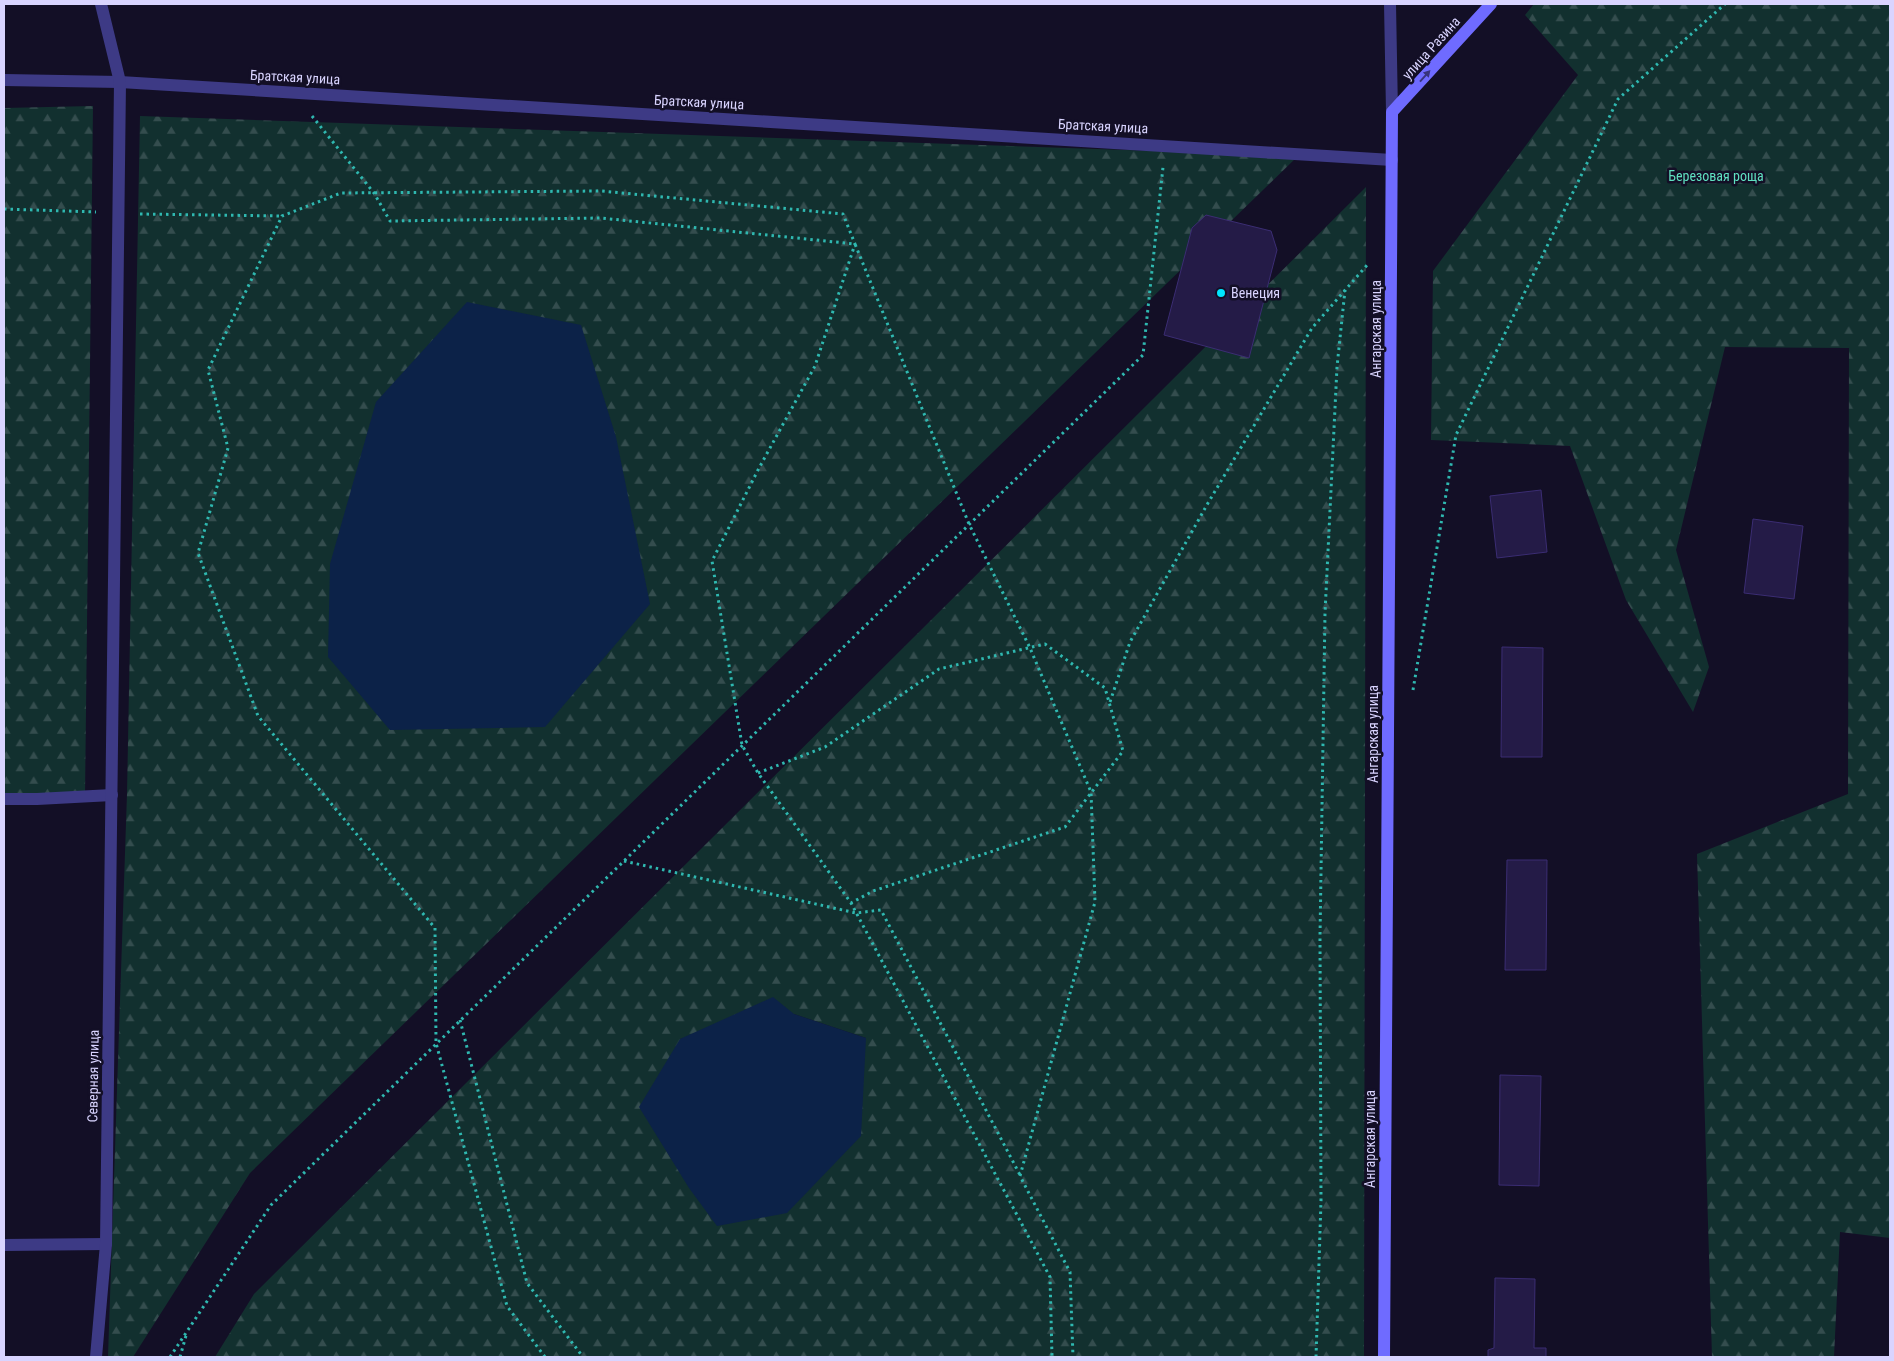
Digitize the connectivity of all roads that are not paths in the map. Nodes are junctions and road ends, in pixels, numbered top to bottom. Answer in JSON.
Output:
{"nodes":[{"id":1,"x":101,"y":4,"type":"edge"},
{"id":2,"x":1390,"y":4,"type":"edge"},
{"id":3,"x":1491,"y":4,"type":"edge"},
{"id":4,"x":4,"y":80,"type":"edge"},
{"id":5,"x":120,"y":82,"type":"junction"},
{"id":6,"x":1392,"y":112,"type":"junction"},
{"id":7,"x":1392,"y":160,"type":"junction"},
{"id":8,"x":112,"y":795,"type":"junction"},
{"id":9,"x":4,"y":799,"type":"edge"},
{"id":10,"x":106,"y":1244,"type":"junction"},
{"id":11,"x":4,"y":1245,"type":"edge"},
{"id":12,"x":96,"y":1357,"type":"edge"},
{"id":13,"x":1384,"y":1357,"type":"edge"}],
"edges":[{"from":1,"to":5,"type":"street","name":"Северная улица"},
{"from":2,"to":6,"type":"street"},
{"from":6,"to":3,"type":"street","name":"улица Разина","one_way":true},
{"from":4,"to":5,"type":"street","name":"Братская улица"},
{"from":5,"to":7,"type":"street","name":"Братская улица"},
{"from":5,"to":8,"type":"street","name":"Северная улица"},
{"from":6,"to":7,"type":"street","name":"Ангарская улица"},
{"from":7,"to":13,"type":"street","name":"Ангарская улица"},
{"from":8,"to":9,"type":"street"},
{"from":8,"to":10,"type":"street","name":"Северная улица"},
{"from":10,"to":11,"type":"street"},
{"from":10,"to":12,"type":"street","name":"Северная улица"}]}
